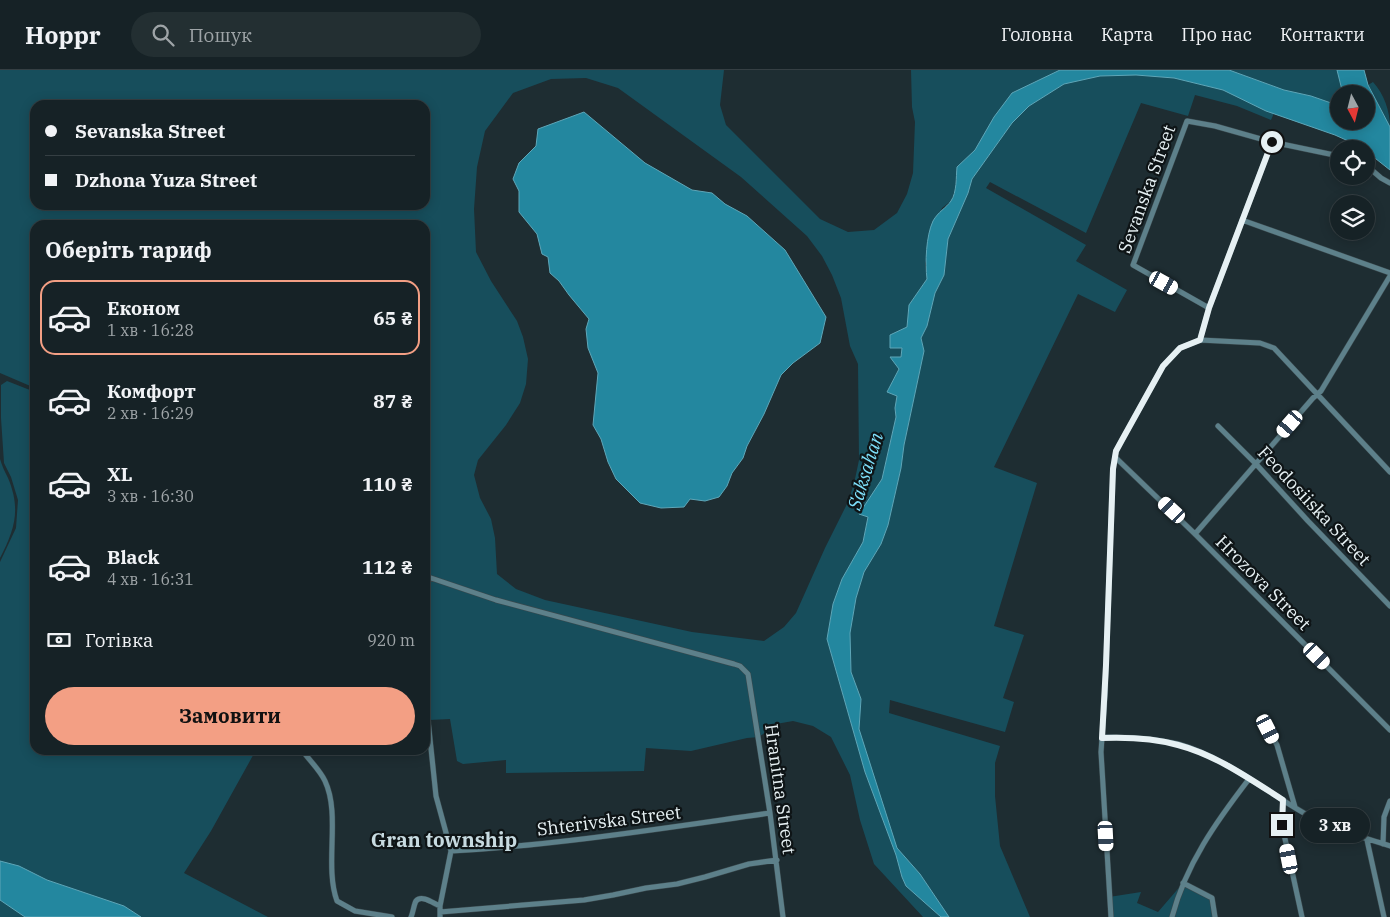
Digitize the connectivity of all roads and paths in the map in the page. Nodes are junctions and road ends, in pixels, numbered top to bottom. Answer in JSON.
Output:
{"nodes":[{"id":1,"x":1272,"y":142,"type":"junction"},
{"id":2,"x":1330,"y":154,"type":"edge"},
{"id":3,"x":1375,"y":173,"type":"edge"},
{"id":4,"x":1390,"y":182,"type":"edge"},
{"id":5,"x":1242,"y":220,"type":"junction"},
{"id":6,"x":1390,"y":275,"type":"edge"},
{"id":7,"x":1209,"y":308,"type":"junction"},
{"id":8,"x":1200,"y":340,"type":"junction"},
{"id":9,"x":1318,"y":394,"type":"junction"},
{"id":10,"x":1218,"y":426,"type":"dead end"},
{"id":11,"x":1115,"y":457,"type":"junction"},
{"id":12,"x":1256,"y":464,"type":"junction"},
{"id":13,"x":1390,"y":472,"type":"edge"},
{"id":14,"x":1195,"y":534,"type":"junction"},
{"id":15,"x":430,"y":579,"type":"edge"},
{"id":16,"x":1390,"y":606,"type":"edge"},
{"id":17,"x":1268,"y":729,"type":"dead end"},
{"id":18,"x":1390,"y":730,"type":"edge"},
{"id":19,"x":1102,"y":738,"type":"junction"},
{"id":20,"x":430,"y":739,"type":"edge"},
{"id":21,"x":306,"y":755,"type":"edge"},
{"id":22,"x":1249,"y":779,"type":"junction"},
{"id":23,"x":1283,"y":800,"type":"junction"},
{"id":24,"x":1390,"y":802,"type":"edge"},
{"id":25,"x":1295,"y":807,"type":"junction"},
{"id":26,"x":770,"y":813,"type":"junction"},
{"id":27,"x":1366,"y":840,"type":"junction"},
{"id":28,"x":1383,"y":844,"type":"junction"},
{"id":29,"x":1390,"y":846,"type":"edge"},
{"id":30,"x":451,"y":851,"type":"junction"},
{"id":31,"x":776,"y":860,"type":"junction"},
{"id":32,"x":1183,"y":883,"type":"junction"},
{"id":33,"x":440,"y":912,"type":"edge"},
{"id":34,"x":392,"y":917,"type":"edge"},
{"id":35,"x":411,"y":917,"type":"edge"},
{"id":36,"x":783,"y":917,"type":"edge"},
{"id":37,"x":1111,"y":917,"type":"edge"},
{"id":38,"x":1172,"y":917,"type":"edge"},
{"id":39,"x":1216,"y":917,"type":"edge"},
{"id":40,"x":1302,"y":917,"type":"edge"},
{"id":41,"x":1384,"y":917,"type":"edge"}],
"edges":[{"from":1,"to":2,"type":"street"},
{"from":1,"to":5,"type":"street"},
{"from":1,"to":7,"type":"street","name":"Sevanska Street"},
{"from":3,"to":4,"type":"street"},
{"from":5,"to":6,"type":"street"},
{"from":5,"to":7,"type":"street"},
{"from":6,"to":9,"type":"street"},
{"from":7,"to":8,"type":"street"},
{"from":8,"to":9,"type":"street"},
{"from":8,"to":11,"type":"street"},
{"from":9,"to":12,"type":"street"},
{"from":9,"to":13,"type":"street"},
{"from":10,"to":12,"type":"street","name":"Feodosiiska Street"},
{"from":11,"to":14,"type":"street","name":"Hrozova Street"},
{"from":11,"to":19,"type":"street"},
{"from":12,"to":14,"type":"street"},
{"from":12,"to":16,"type":"street","name":"Feodosiiska Street"},
{"from":14,"to":18,"type":"street","name":"Hrozova Street"},
{"from":15,"to":26,"type":"street","name":"Hranitna Street"},
{"from":17,"to":25,"type":"street"},
{"from":19,"to":22,"type":"street"},
{"from":19,"to":37,"type":"street"},
{"from":20,"to":30,"type":"street"},
{"from":21,"to":34,"type":"street"},
{"from":22,"to":23,"type":"street"},
{"from":22,"to":32,"type":"street"},
{"from":23,"to":25,"type":"street"},
{"from":23,"to":40,"type":"street"},
{"from":24,"to":28,"type":"street"},
{"from":25,"to":27,"type":"street"},
{"from":26,"to":30,"type":"street","name":"Shterivska Street"},
{"from":26,"to":31,"type":"street","name":"Hranitna Street"},
{"from":27,"to":28,"type":"street"},
{"from":27,"to":41,"type":"street"},
{"from":28,"to":29,"type":"street"},
{"from":30,"to":33,"type":"street"},
{"from":31,"to":33,"type":"street"},
{"from":31,"to":36,"type":"street","name":"Hranitna Street"},
{"from":32,"to":38,"type":"street"},
{"from":32,"to":39,"type":"street"},
{"from":33,"to":35,"type":"street"}]}
